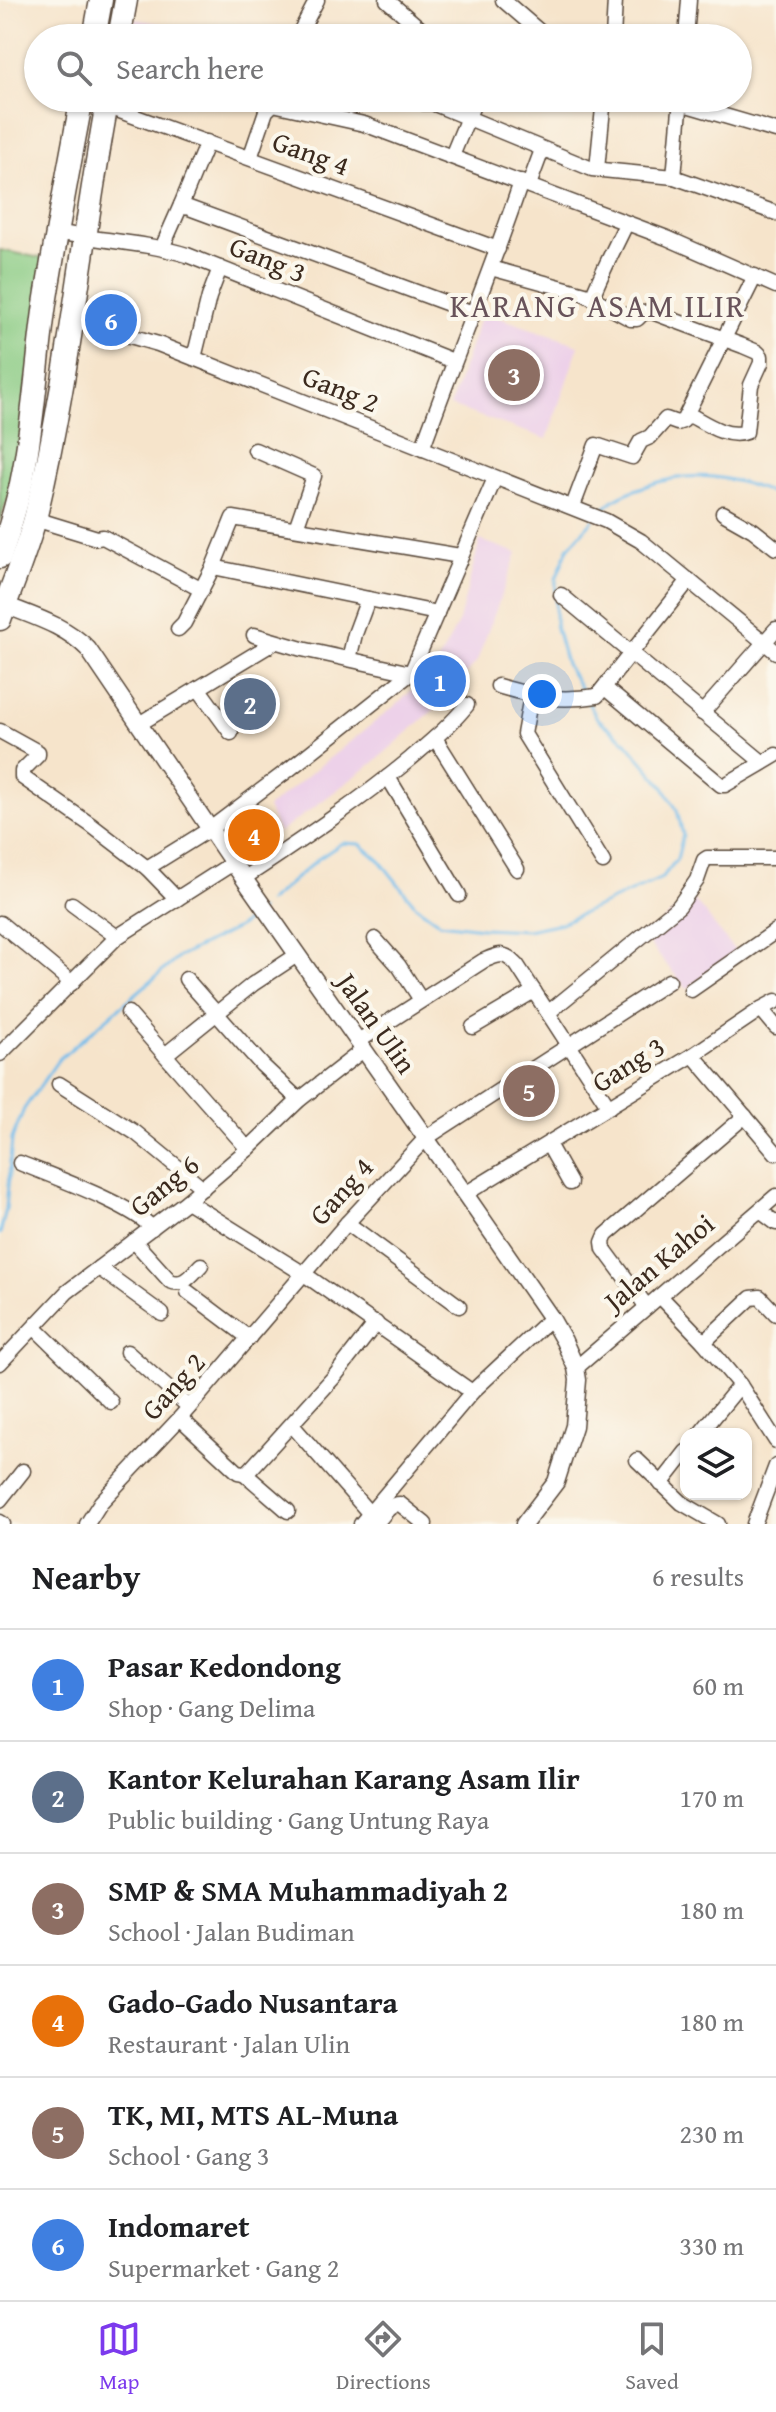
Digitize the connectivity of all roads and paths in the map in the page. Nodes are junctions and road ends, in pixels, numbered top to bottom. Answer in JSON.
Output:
{"nodes":[{"id":1,"x":101,"y":0,"type":"edge"},
{"id":2,"x":126,"y":0,"type":"edge"},
{"id":3,"x":317,"y":0,"type":"edge"},
{"id":4,"x":387,"y":0,"type":"edge"},
{"id":5,"x":503,"y":0,"type":"edge"},
{"id":6,"x":615,"y":0,"type":"edge"},
{"id":7,"x":689,"y":0,"type":"edge"},
{"id":8,"x":97,"y":24,"type":"edge"},
{"id":9,"x":122,"y":24,"type":"edge"},
{"id":10,"x":304,"y":24,"type":"edge"},
{"id":11,"x":415,"y":24,"type":"edge"},
{"id":12,"x":531,"y":24,"type":"edge"},
{"id":13,"x":614,"y":24,"type":"edge"},
{"id":14,"x":687,"y":24,"type":"edge"},
{"id":15,"x":80,"y":112,"type":"edge"},
{"id":16,"x":105,"y":112,"type":"edge"},
{"id":17,"x":132,"y":112,"type":"edge"},
{"id":18,"x":266,"y":112,"type":"edge"},
{"id":19,"x":315,"y":112,"type":"edge"},
{"id":20,"x":453,"y":112,"type":"edge"},
{"id":21,"x":470,"y":112,"type":"edge"},
{"id":22,"x":603,"y":112,"type":"edge"},
{"id":23,"x":679,"y":112,"type":"edge"},
{"id":24,"x":715,"y":112,"type":"edge"},
{"id":25,"x":467,"y":118,"type":"junction"},
{"id":26,"x":776,"y":131,"type":"edge"},
{"id":27,"x":207,"y":142,"type":"junction"},
{"id":28,"x":542,"y":150,"type":"junction"},
{"id":29,"x":452,"y":156,"type":"junction"},
{"id":30,"x":250,"y":158,"type":"junction"},
{"id":31,"x":597,"y":169,"type":"junction"},
{"id":32,"x":674,"y":177,"type":"junction"},
{"id":33,"x":525,"y":184,"type":"junction"},
{"id":34,"x":62,"y":197,"type":"junction"},
{"id":35,"x":89,"y":205,"type":"junction"},
{"id":36,"x":181,"y":205,"type":"junction"},
{"id":37,"x":776,"y":213,"type":"edge"},
{"id":38,"x":626,"y":224,"type":"junction"},
{"id":39,"x":57,"y":232,"type":"junction"},
{"id":40,"x":83,"y":237,"type":"junction"},
{"id":41,"x":162,"y":248,"type":"junction"},
{"id":42,"x":498,"y":249,"type":"junction"},
{"id":43,"x":220,"y":268,"type":"junction"},
{"id":44,"x":491,"y":268,"type":"junction"},
{"id":45,"x":755,"y":276,"type":"junction"},
{"id":46,"x":776,"y":286,"type":"edge"},
{"id":47,"x":592,"y":297,"type":"junction"},
{"id":48,"x":473,"y":313,"type":"junction"},
{"id":49,"x":71,"y":319,"type":"junction"},
{"id":50,"x":725,"y":339,"type":"junction"},
{"id":51,"x":194,"y":358,"type":"junction"},
{"id":52,"x":453,"y":361,"type":"junction"},
{"id":53,"x":688,"y":414,"type":"junction"},
{"id":54,"x":422,"y":449,"type":"junction"},
{"id":55,"x":255,"y":450,"type":"dead end"},
{"id":56,"x":495,"y":478,"type":"junction"},
{"id":57,"x":573,"y":506,"type":"junction"},
{"id":58,"x":723,"y":513,"type":"dead end"},
{"id":59,"x":35,"y":519,"type":"junction"},
{"id":60,"x":296,"y":528,"type":"junction"},
{"id":61,"x":776,"y":548,"type":"edge"},
{"id":62,"x":460,"y":556,"type":"junction"},
{"id":63,"x":0,"y":557,"type":"edge"},
{"id":64,"x":213,"y":567,"type":"junction"},
{"id":65,"x":689,"y":580,"type":"junction"},
{"id":66,"x":202,"y":590,"type":"junction"},
{"id":67,"x":561,"y":595,"type":"dead end"},
{"id":68,"x":368,"y":599,"type":"junction"},
{"id":69,"x":3,"y":612,"type":"edge"},
{"id":70,"x":437,"y":613,"type":"junction"},
{"id":71,"x":178,"y":629,"type":"dead end"},
{"id":72,"x":776,"y":629,"type":"edge"},
{"id":73,"x":254,"y":635,"type":"dead end"},
{"id":74,"x":275,"y":642,"type":"junction"},
{"id":75,"x":770,"y":647,"type":"edge"},
{"id":76,"x":631,"y":652,"type":"junction"},
{"id":77,"x":349,"y":659,"type":"junction"},
{"id":78,"x":411,"y":673,"type":"junction"},
{"id":79,"x":498,"y":686,"type":"dead end"},
{"id":80,"x":198,"y":688,"type":"junction"},
{"id":81,"x":601,"y":692,"type":"junction"},
{"id":82,"x":531,"y":696,"type":"junction"},
{"id":83,"x":467,"y":705,"type":"dead end"},
{"id":84,"x":702,"y":713,"type":"junction"},
{"id":85,"x":139,"y":724,"type":"junction"},
{"id":86,"x":0,"y":731,"type":"edge"},
{"id":87,"x":231,"y":733,"type":"dead end"},
{"id":88,"x":435,"y":738,"type":"junction"},
{"id":89,"x":769,"y":759,"type":"edge"},
{"id":90,"x":388,"y":777,"type":"junction"},
{"id":91,"x":210,"y":829,"type":"junction"},
{"id":92,"x":776,"y":858,"type":"edge"},
{"id":93,"x":603,"y":862,"type":"dead end"},
{"id":94,"x":233,"y":863,"type":"junction"},
{"id":95,"x":147,"y":868,"type":"junction"},
{"id":96,"x":517,"y":869,"type":"dead end"},
{"id":97,"x":244,"y":878,"type":"junction"},
{"id":98,"x":459,"y":895,"type":"dead end"},
{"id":99,"x":177,"y":899,"type":"junction"},
{"id":100,"x":72,"y":904,"type":"dead end"},
{"id":101,"x":0,"y":923,"type":"edge"},
{"id":102,"x":776,"y":931,"type":"edge"},
{"id":103,"x":117,"y":937,"type":"junction"},
{"id":104,"x":375,"y":939,"type":"dead end"},
{"id":105,"x":297,"y":955,"type":"junction"},
{"id":106,"x":186,"y":979,"type":"dead end"},
{"id":107,"x":669,"y":981,"type":"dead end"},
{"id":108,"x":72,"y":983,"type":"junction"},
{"id":109,"x":691,"y":990,"type":"dead end"},
{"id":110,"x":534,"y":991,"type":"junction"},
{"id":111,"x":421,"y":1000,"type":"junction"},
{"id":112,"x":776,"y":1001,"type":"edge"},
{"id":113,"x":761,"y":1009,"type":"junction"},
{"id":114,"x":549,"y":1012,"type":"junction"},
{"id":115,"x":128,"y":1013,"type":"dead end"},
{"id":116,"x":216,"y":1013,"type":"junction"},
{"id":117,"x":473,"y":1027,"type":"dead end"},
{"id":118,"x":776,"y":1027,"type":"edge"},
{"id":119,"x":360,"y":1046,"type":"junction"},
{"id":120,"x":570,"y":1047,"type":"junction"},
{"id":121,"x":0,"y":1054,"type":"edge"},
{"id":122,"x":165,"y":1055,"type":"junction"},
{"id":123,"x":693,"y":1055,"type":"junction"},
{"id":124,"x":59,"y":1084,"type":"dead end"},
{"id":125,"x":299,"y":1100,"type":"junction"},
{"id":126,"x":609,"y":1107,"type":"junction"},
{"id":127,"x":745,"y":1116,"type":"junction"},
{"id":128,"x":426,"y":1138,"type":"junction"},
{"id":129,"x":548,"y":1144,"type":"junction"},
{"id":130,"x":248,"y":1149,"type":"junction"},
{"id":131,"x":776,"y":1153,"type":"edge"},
{"id":132,"x":20,"y":1163,"type":"dead end"},
{"id":133,"x":570,"y":1183,"type":"dead end"},
{"id":134,"x":203,"y":1188,"type":"junction"},
{"id":135,"x":465,"y":1194,"type":"junction"},
{"id":136,"x":776,"y":1196,"type":"edge"},
{"id":137,"x":187,"y":1201,"type":"junction"},
{"id":138,"x":760,"y":1211,"type":"junction"},
{"id":139,"x":347,"y":1223,"type":"junction"},
{"id":140,"x":776,"y":1223,"type":"edge"},
{"id":141,"x":152,"y":1228,"type":"junction"},
{"id":142,"x":134,"y":1241,"type":"junction"},
{"id":143,"x":201,"y":1265,"type":"dead end"},
{"id":144,"x":99,"y":1268,"type":"junction"},
{"id":145,"x":301,"y":1278,"type":"junction"},
{"id":146,"x":188,"y":1292,"type":"dead end"},
{"id":147,"x":660,"y":1296,"type":"junction"},
{"id":148,"x":459,"y":1306,"type":"dead end"},
{"id":149,"x":647,"y":1307,"type":"junction"},
{"id":150,"x":162,"y":1314,"type":"dead end"},
{"id":151,"x":776,"y":1314,"type":"edge"},
{"id":152,"x":551,"y":1318,"type":"junction"},
{"id":153,"x":376,"y":1323,"type":"junction"},
{"id":154,"x":35,"y":1328,"type":"junction"},
{"id":155,"x":249,"y":1338,"type":"junction"},
{"id":156,"x":704,"y":1342,"type":"junction"},
{"id":157,"x":127,"y":1352,"type":"dead end"},
{"id":158,"x":0,"y":1363,"type":"edge"},
{"id":159,"x":576,"y":1368,"type":"junction"},
{"id":160,"x":740,"y":1385,"type":"junction"},
{"id":161,"x":472,"y":1392,"type":"junction"},
{"id":162,"x":111,"y":1402,"type":"dead end"},
{"id":163,"x":185,"y":1413,"type":"junction"},
{"id":164,"x":292,"y":1425,"type":"junction"},
{"id":165,"x":705,"y":1428,"type":"edge"},
{"id":166,"x":776,"y":1441,"type":"edge"},
{"id":167,"x":637,"y":1460,"type":"dead end"},
{"id":168,"x":680,"y":1460,"type":"edge"},
{"id":169,"x":776,"y":1466,"type":"edge"},
{"id":170,"x":23,"y":1471,"type":"dead end"},
{"id":171,"x":244,"y":1473,"type":"junction"},
{"id":172,"x":661,"y":1484,"type":"junction"},
{"id":173,"x":0,"y":1500,"type":"edge"},
{"id":174,"x":288,"y":1511,"type":"dead end"},
{"id":175,"x":371,"y":1521,"type":"edge"},
{"id":176,"x":87,"y":1524,"type":"edge"},
{"id":177,"x":425,"y":1524,"type":"edge"},
{"id":178,"x":524,"y":1524,"type":"edge"},
{"id":179,"x":718,"y":1524,"type":"edge"},
{"id":180,"x":754,"y":1524,"type":"edge"}],
"edges":[{"from":1,"to":8,"type":"highway"},
{"from":2,"to":9,"type":"highway"},
{"from":3,"to":10,"type":"street"},
{"from":4,"to":11,"type":"street"},
{"from":5,"to":12,"type":"street"},
{"from":6,"to":13,"type":"street"},
{"from":7,"to":14,"type":"street"},
{"from":15,"to":34,"type":"highway"},
{"from":16,"to":35,"type":"highway"},
{"from":17,"to":27,"type":"street","name":"Gang 4"},
{"from":18,"to":30,"type":"street"},
{"from":19,"to":29,"type":"street"},
{"from":20,"to":25,"type":"street"},
{"from":21,"to":25,"type":"street"},
{"from":22,"to":31,"type":"street"},
{"from":23,"to":32,"type":"street"},
{"from":24,"to":26,"type":"street"},
{"from":25,"to":28,"type":"street"},
{"from":25,"to":29,"type":"street"},
{"from":27,"to":30,"type":"street","name":"Gang 4"},
{"from":27,"to":36,"type":"street"},
{"from":28,"to":31,"type":"street"},
{"from":28,"to":33,"type":"street"},
{"from":29,"to":33,"type":"street"},
{"from":30,"to":42,"type":"street","name":"Gang 4"},
{"from":31,"to":32,"type":"street"},
{"from":32,"to":37,"type":"street"},
{"from":33,"to":38,"type":"street"},
{"from":33,"to":42,"type":"street"},
{"from":34,"to":35,"type":"highway"},
{"from":34,"to":39,"type":"highway"},
{"from":35,"to":40,"type":"highway"},
{"from":36,"to":41,"type":"street"},
{"from":36,"to":48,"type":"street"},
{"from":38,"to":45,"type":"street"},
{"from":38,"to":47,"type":"street"},
{"from":39,"to":40,"type":"street","name":"Gang 3"},
{"from":39,"to":63,"type":"highway"},
{"from":40,"to":41,"type":"street","name":"Gang 3"},
{"from":40,"to":49,"type":"highway"},
{"from":41,"to":43,"type":"street","name":"Gang 3"},
{"from":42,"to":44,"type":"street"},
{"from":43,"to":51,"type":"street"},
{"from":43,"to":52,"type":"street","name":"Gang 3"},
{"from":44,"to":47,"type":"street"},
{"from":44,"to":48,"type":"street"},
{"from":45,"to":46,"type":"street"},
{"from":45,"to":50,"type":"street"},
{"from":47,"to":50,"type":"street"},
{"from":48,"to":52,"type":"street"},
{"from":49,"to":51,"type":"street","name":"Gang 2"},
{"from":49,"to":59,"type":"highway"},
{"from":50,"to":53,"type":"street"},
{"from":50,"to":53,"type":"street"},
{"from":51,"to":54,"type":"street","name":"Gang 2"},
{"from":52,"to":54,"type":"street"},
{"from":53,"to":57,"type":"street"},
{"from":54,"to":56,"type":"street","name":"Gang 2"},
{"from":55,"to":60,"type":"street"},
{"from":56,"to":57,"type":"street","name":"Gang 2"},
{"from":56,"to":62,"type":"street"},
{"from":57,"to":65,"type":"street","name":"Gang 2"},
{"from":58,"to":61,"type":"street"},
{"from":59,"to":66,"type":"street"},
{"from":59,"to":69,"type":"highway"},
{"from":60,"to":62,"type":"street"},
{"from":60,"to":64,"type":"street"},
{"from":62,"to":70,"type":"street"},
{"from":64,"to":66,"type":"street"},
{"from":64,"to":68,"type":"street"},
{"from":65,"to":75,"type":"street"},
{"from":65,"to":76,"type":"street"},
{"from":66,"to":71,"type":"street"},
{"from":67,"to":76,"type":"street"},
{"from":68,"to":70,"type":"street"},
{"from":68,"to":77,"type":"street"},
{"from":69,"to":85,"type":"street","name":"Jalan Ulin"},
{"from":70,"to":78,"type":"street"},
{"from":72,"to":75,"type":"street"},
{"from":73,"to":74,"type":"street"},
{"from":74,"to":77,"type":"street"},
{"from":74,"to":80,"type":"street"},
{"from":75,"to":84,"type":"street"},
{"from":76,"to":81,"type":"street"},
{"from":76,"to":84,"type":"street"},
{"from":77,"to":78,"type":"street"},
{"from":78,"to":91,"type":"street"},
{"from":79,"to":82,"type":"street"},
{"from":80,"to":85,"type":"street"},
{"from":80,"to":87,"type":"street"},
{"from":81,"to":82,"type":"street"},
{"from":81,"to":89,"type":"street"},
{"from":82,"to":93,"type":"street"},
{"from":83,"to":88,"type":"street"},
{"from":84,"to":89,"type":"street"},
{"from":85,"to":91,"type":"street","name":"Jalan Ulin"},
{"from":86,"to":95,"type":"street"},
{"from":88,"to":90,"type":"street"},
{"from":88,"to":96,"type":"street"},
{"from":90,"to":97,"type":"street"},
{"from":90,"to":98,"type":"street"},
{"from":91,"to":94,"type":"street","name":"Jalan Ulin"},
{"from":91,"to":95,"type":"street"},
{"from":92,"to":114,"type":"street"},
{"from":94,"to":97,"type":"street","name":"Jalan Ulin"},
{"from":94,"to":99,"type":"street"},
{"from":95,"to":99,"type":"street"},
{"from":97,"to":105,"type":"street","name":"Jalan Ulin"},
{"from":99,"to":103,"type":"street"},
{"from":100,"to":103,"type":"street"},
{"from":101,"to":108,"type":"street"},
{"from":102,"to":109,"type":"street"},
{"from":103,"to":108,"type":"street"},
{"from":104,"to":111,"type":"street"},
{"from":105,"to":116,"type":"street"},
{"from":105,"to":119,"type":"street","name":"Jalan Ulin"},
{"from":106,"to":116,"type":"street"},
{"from":107,"to":120,"type":"street","name":"Gang 4"},
{"from":108,"to":121,"type":"street"},
{"from":110,"to":111,"type":"street","name":"Gang 6"},
{"from":110,"to":114,"type":"street"},
{"from":110,"to":117,"type":"street"},
{"from":111,"to":119,"type":"street","name":"Gang 6"},
{"from":112,"to":113,"type":"street","name":"Gang 3"},
{"from":113,"to":118,"type":"street"},
{"from":113,"to":123,"type":"street","name":"Gang 3"},
{"from":114,"to":120,"type":"street"},
{"from":115,"to":122,"type":"street"},
{"from":116,"to":122,"type":"street"},
{"from":116,"to":125,"type":"street"},
{"from":119,"to":125,"type":"street","name":"Gang 6"},
{"from":119,"to":128,"type":"street","name":"Jalan Ulin"},
{"from":120,"to":126,"type":"street"},
{"from":120,"to":128,"type":"street","name":"Gang 4"},
{"from":122,"to":130,"type":"street"},
{"from":123,"to":126,"type":"street","name":"Gang 3"},
{"from":123,"to":127,"type":"street"},
{"from":124,"to":134,"type":"street"},
{"from":125,"to":130,"type":"street","name":"Gang 6"},
{"from":126,"to":129,"type":"street","name":"Gang 3"},
{"from":127,"to":131,"type":"street"},
{"from":127,"to":149,"type":"street"},
{"from":128,"to":135,"type":"street","name":"Jalan Ulin"},
{"from":128,"to":139,"type":"street","name":"Gang 4"},
{"from":129,"to":133,"type":"street"},
{"from":129,"to":135,"type":"street","name":"Gang 3"},
{"from":130,"to":134,"type":"street","name":"Gang 6"},
{"from":132,"to":141,"type":"street"},
{"from":134,"to":137,"type":"street","name":"Gang 6"},
{"from":135,"to":152,"type":"street","name":"Jalan Ulin"},
{"from":136,"to":138,"type":"street","name":"Jalan Kahoi"},
{"from":137,"to":141,"type":"street","name":"Gang 6"},
{"from":137,"to":145,"type":"street"},
{"from":138,"to":140,"type":"street"},
{"from":138,"to":147,"type":"street","name":"Jalan Kahoi"},
{"from":139,"to":145,"type":"street","name":"Gang 4"},
{"from":139,"to":148,"type":"street"},
{"from":141,"to":142,"type":"street","name":"Gang 6"},
{"from":142,"to":143,"type":"street"},
{"from":142,"to":144,"type":"street","name":"Gang 6"},
{"from":144,"to":150,"type":"street"},
{"from":144,"to":154,"type":"street","name":"Gang 6"},
{"from":145,"to":153,"type":"street"},
{"from":145,"to":155,"type":"street","name":"Gang 2"},
{"from":146,"to":155,"type":"street"},
{"from":147,"to":149,"type":"street","name":"Jalan Kahoi"},
{"from":147,"to":156,"type":"street"},
{"from":149,"to":159,"type":"street","name":"Jalan Kahoi"},
{"from":151,"to":156,"type":"street"},
{"from":152,"to":159,"type":"street","name":"Jalan Ulin"},
{"from":152,"to":161,"type":"street"},
{"from":153,"to":161,"type":"street"},
{"from":153,"to":164,"type":"street"},
{"from":154,"to":158,"type":"street","name":"Gang 6"},
{"from":154,"to":162,"type":"street"},
{"from":155,"to":163,"type":"street","name":"Gang 2"},
{"from":156,"to":160,"type":"street"},
{"from":157,"to":163,"type":"street"},
{"from":159,"to":178,"type":"street","name":"Jalan Ulin"},
{"from":160,"to":165,"type":"street"},
{"from":160,"to":166,"type":"street"},
{"from":161,"to":175,"type":"street"},
{"from":163,"to":171,"type":"street"},
{"from":163,"to":176,"type":"street","name":"Gang 2"},
{"from":164,"to":171,"type":"street"},
{"from":164,"to":175,"type":"street"},
{"from":167,"to":172,"type":"street"},
{"from":168,"to":172,"type":"street"},
{"from":169,"to":180,"type":"street"},
{"from":170,"to":173,"type":"street"},
{"from":171,"to":174,"type":"street"},
{"from":172,"to":179,"type":"street"},
{"from":175,"to":177,"type":"street"}]}
